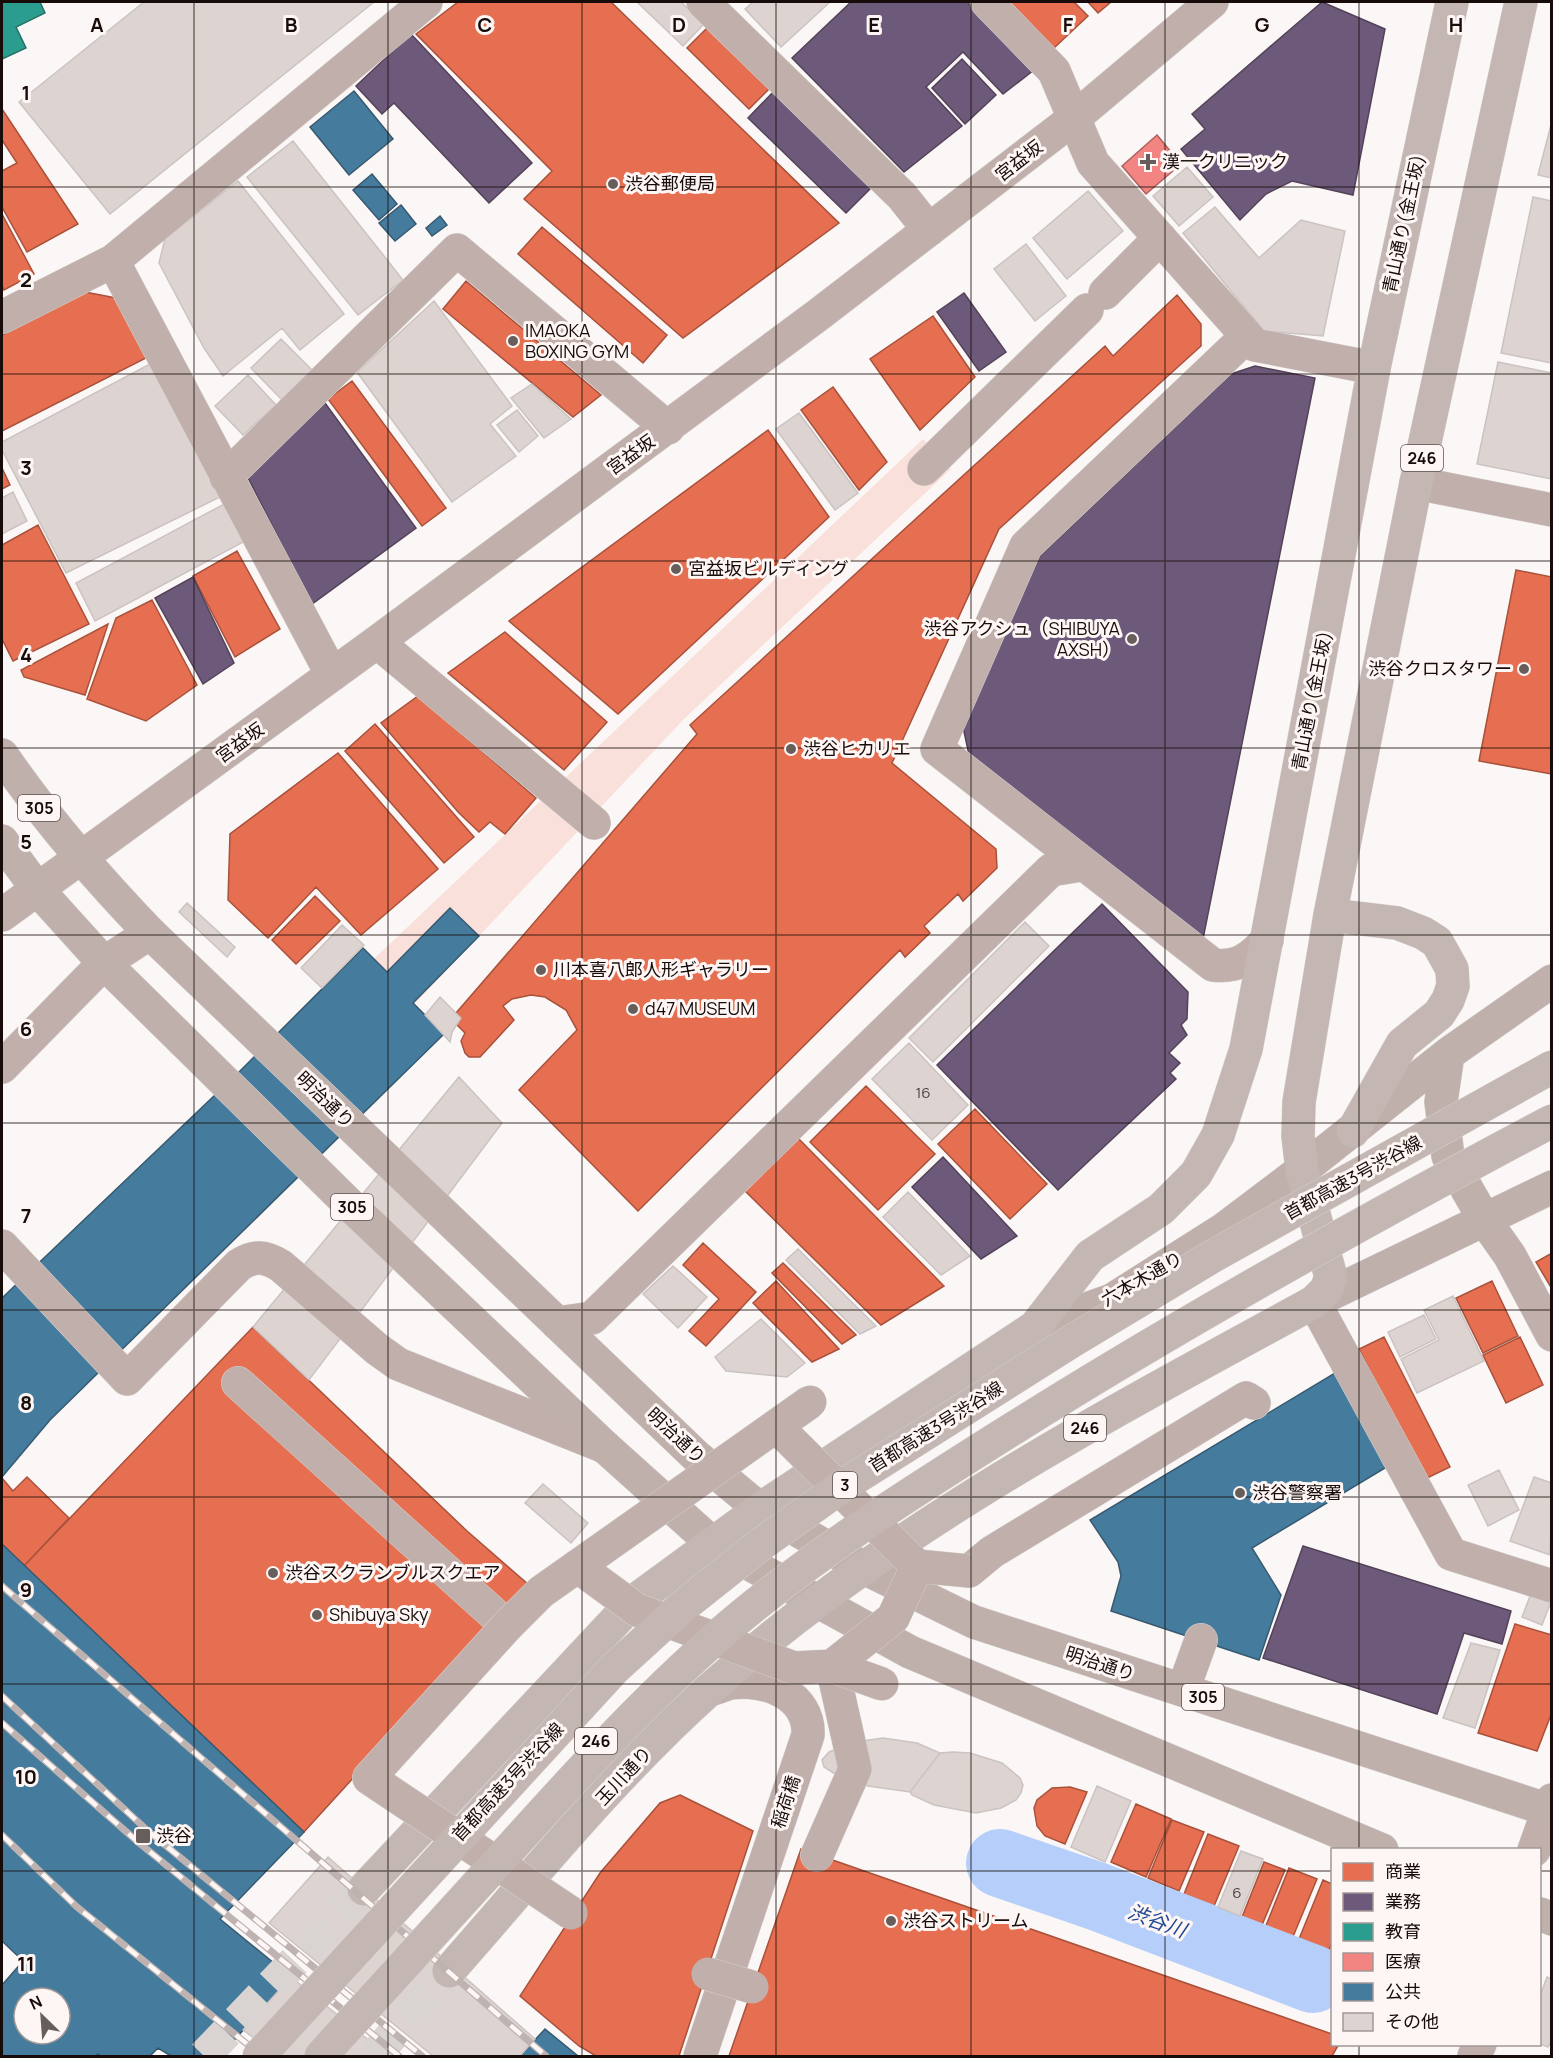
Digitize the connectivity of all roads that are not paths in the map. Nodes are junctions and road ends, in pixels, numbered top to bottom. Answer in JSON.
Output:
{"nodes":[{"id":1,"x":426,"y":2,"type":"edge"},
{"id":2,"x":703,"y":2,"type":"edge"},
{"id":3,"x":987,"y":2,"type":"edge"},
{"id":4,"x":1212,"y":2,"type":"edge"},
{"id":5,"x":1441,"y":2,"type":"edge"},
{"id":6,"x":1452,"y":2,"type":"edge"},
{"id":7,"x":1521,"y":2,"type":"edge"},
{"id":8,"x":1444,"y":36,"type":"junction"},
{"id":9,"x":1073,"y":119,"type":"junction"},
{"id":10,"x":928,"y":230,"type":"junction"},
{"id":11,"x":1160,"y":238,"type":"junction"},
{"id":12,"x":113,"y":261,"type":"junction"},
{"id":13,"x":2,"y":317,"type":"edge"},
{"id":14,"x":1248,"y":336,"type":"junction"},
{"id":15,"x":1374,"y":368,"type":"junction"},
{"id":16,"x":668,"y":428,"type":"junction"},
{"id":17,"x":924,"y":469,"type":"dead end"},
{"id":18,"x":226,"y":477,"type":"junction"},
{"id":19,"x":1416,"y":483,"type":"junction"},
{"id":20,"x":1551,"y":510,"type":"edge"},
{"id":21,"x":378,"y":642,"type":"junction"},
{"id":22,"x":332,"y":675,"type":"junction"},
{"id":23,"x":2,"y":755,"type":"edge"},
{"id":24,"x":594,"y":823,"type":"dead end"},
{"id":25,"x":2,"y":841,"type":"edge"},
{"id":26,"x":81,"y":858,"type":"junction"},
{"id":27,"x":1081,"y":865,"type":"junction"},
{"id":28,"x":38,"y":891,"type":"junction"},
{"id":29,"x":2,"y":915,"type":"edge"},
{"id":30,"x":1330,"y":915,"type":"junction"},
{"id":31,"x":150,"y":933,"type":"junction"},
{"id":32,"x":1267,"y":939,"type":"junction"},
{"id":33,"x":104,"y":963,"type":"junction"},
{"id":34,"x":1551,"y":981,"type":"edge"},
{"id":35,"x":1448,"y":1054,"type":"junction"},
{"id":36,"x":2,"y":1067,"type":"edge"},
{"id":37,"x":1551,"y":1067,"type":"edge"},
{"id":38,"x":1551,"y":1121,"type":"edge"},
{"id":39,"x":1353,"y":1131,"type":"junction"},
{"id":40,"x":1551,"y":1139,"type":"edge"},
{"id":41,"x":1302,"y":1170,"type":"junction"},
{"id":42,"x":1551,"y":1187,"type":"edge"},
{"id":43,"x":1419,"y":1191,"type":"junction"},
{"id":44,"x":1484,"y":1219,"type":"junction"},
{"id":45,"x":2,"y":1246,"type":"edge"},
{"id":46,"x":1314,"y":1302,"type":"junction"},
{"id":47,"x":557,"y":1323,"type":"junction"},
{"id":48,"x":1035,"y":1327,"type":"junction"},
{"id":49,"x":1551,"y":1335,"type":"edge"},
{"id":50,"x":238,"y":1383,"type":"dead end"},
{"id":51,"x":800,"y":1388,"type":"dead end"},
{"id":52,"x":1250,"y":1400,"type":"dead end"},
{"id":53,"x":776,"y":1426,"type":"junction"},
{"id":54,"x":605,"y":1447,"type":"junction"},
{"id":55,"x":760,"y":1509,"type":"junction"},
{"id":56,"x":713,"y":1544,"type":"junction"},
{"id":57,"x":577,"y":1566,"type":"junction"},
{"id":58,"x":917,"y":1566,"type":"junction"},
{"id":59,"x":864,"y":1568,"type":"junction"},
{"id":60,"x":1551,"y":1586,"type":"edge"},
{"id":61,"x":817,"y":1601,"type":"junction"},
{"id":62,"x":507,"y":1626,"type":"junction"},
{"id":63,"x":1201,"y":1640,"type":"dead end"},
{"id":64,"x":832,"y":1666,"type":"junction"},
{"id":65,"x":882,"y":1684,"type":"dead end"},
{"id":66,"x":709,"y":1690,"type":"junction"},
{"id":67,"x":1183,"y":1690,"type":"junction"},
{"id":68,"x":1550,"y":1806,"type":"edge"},
{"id":69,"x":1377,"y":1848,"type":"edge"},
{"id":70,"x":1535,"y":1848,"type":"edge"},
{"id":71,"x":817,"y":1855,"type":"dead end"},
{"id":72,"x":364,"y":1889,"type":"tunnel mouth"},
{"id":73,"x":572,"y":1913,"type":"dead end"},
{"id":74,"x":393,"y":1914,"type":"dead end"},
{"id":75,"x":418,"y":1940,"type":"dead end"},
{"id":76,"x":449,"y":1971,"type":"tunnel mouth"},
{"id":77,"x":708,"y":1974,"type":"dead end"},
{"id":78,"x":752,"y":1987,"type":"dead end"},
{"id":79,"x":259,"y":2056,"type":"edge"},
{"id":80,"x":321,"y":2056,"type":"edge"},
{"id":81,"x":700,"y":2056,"type":"edge"}],
"edges":[{"from":1,"to":12,"type":"street"},
{"from":2,"to":10,"type":"street"},
{"from":3,"to":9,"type":"street"},
{"from":4,"to":9,"type":"street","name":"宮益坂"},
{"from":5,"to":8,"type":"street"},
{"from":6,"to":8,"type":"highway","name":"青山通り(金王坂)","number":"246"},
{"from":7,"to":19,"type":"highway","number":"246"},
{"from":8,"to":15,"type":"highway","name":"青山通り(金王坂)","number":"246"},
{"from":9,"to":10,"type":"street","name":"宮益坂"},
{"from":9,"to":11,"type":"street"},
{"from":10,"to":16,"type":"street","name":"宮益坂"},
{"from":11,"to":14,"type":"street"},
{"from":11,"to":17,"type":"street"},
{"from":12,"to":13,"type":"street"},
{"from":12,"to":18,"type":"street"},
{"from":14,"to":15,"type":"street"},
{"from":14,"to":27,"type":"street"},
{"from":15,"to":32,"type":"highway","name":"青山通り(金王坂)","number":"246"},
{"from":16,"to":18,"type":"street"},
{"from":16,"to":21,"type":"street","name":"宮益坂"},
{"from":18,"to":22,"type":"street"},
{"from":19,"to":20,"type":"street"},
{"from":19,"to":30,"type":"highway","number":"246"},
{"from":21,"to":22,"type":"street","name":"宮益坂"},
{"from":21,"to":24,"type":"street"},
{"from":22,"to":26,"type":"street","name":"宮益坂"},
{"from":23,"to":26,"type":"main road","name":"明治通り","number":"305"},
{"from":25,"to":28,"type":"main road","number":"305"},
{"from":26,"to":28,"type":"street","name":"宮益坂"},
{"from":26,"to":31,"type":"main road","name":"明治通り","number":"305"},
{"from":27,"to":32,"type":"street"},
{"from":27,"to":47,"type":"street"},
{"from":28,"to":29,"type":"street","name":"宮益坂"},
{"from":28,"to":33,"type":"main road","number":"305"},
{"from":30,"to":39,"type":"highway"},
{"from":30,"to":41,"type":"highway","number":"246"},
{"from":31,"to":33,"type":"street"},
{"from":31,"to":47,"type":"main road","name":"明治通り","number":"305"},
{"from":32,"to":48,"type":"highway","name":"青山通り(金王坂)","number":"246"},
{"from":33,"to":36,"type":"street"},
{"from":33,"to":54,"type":"main road","number":"305"},
{"from":34,"to":35,"type":"main road","name":"六本木通り"},
{"from":35,"to":39,"type":"main road","name":"六本木通り"},
{"from":35,"to":44,"type":"main road"},
{"from":37,"to":79,"type":"highway","name":"首都高速3号渋谷線","number":"3","bridge":true},
{"from":38,"to":43,"type":"highway","number":"3","bridge":true},
{"from":39,"to":41,"type":"main road","name":"六本木通り"},
{"from":40,"to":43,"type":"highway","bridge":true},
{"from":41,"to":46,"type":"highway","number":"246"},
{"from":41,"to":48,"type":"main road","name":"六本木通り"},
{"from":42,"to":44,"type":"main road"},
{"from":43,"to":80,"type":"highway","number":"3","bridge":true},
{"from":44,"to":46,"type":"main road"},
{"from":44,"to":49,"type":"street"},
{"from":45,"to":54,"type":"street"},
{"from":46,"to":59,"type":"highway","number":"246"},
{"from":46,"to":60,"type":"street"},
{"from":47,"to":55,"type":"main road","name":"明治通り","number":"305"},
{"from":48,"to":55,"type":"highway","name":"六本木通り","number":"246"},
{"from":50,"to":62,"type":"street"},
{"from":51,"to":53,"type":"street","bridge":true},
{"from":52,"to":58,"type":"street","bridge":true},
{"from":53,"to":57,"type":"street","bridge":true},
{"from":53,"to":58,"type":"street","bridge":true},
{"from":54,"to":56,"type":"main road","number":"305"},
{"from":55,"to":56,"type":"highway","name":"六本木通り","number":"246"},
{"from":55,"to":59,"type":"main road","name":"明治通り","number":"305"},
{"from":56,"to":61,"type":"main road","number":"305"},
{"from":56,"to":72,"type":"highway","number":"246"},
{"from":56,"to":74,"type":"highway","number":"246"},
{"from":57,"to":62,"type":"street","bridge":true},
{"from":57,"to":64,"type":"street","bridge":true},
{"from":58,"to":64,"type":"street","bridge":true},
{"from":59,"to":61,"type":"highway","number":"246"},
{"from":59,"to":67,"type":"main road","name":"明治通り","number":"305"},
{"from":61,"to":66,"type":"highway","name":"玉川通り","number":"246"},
{"from":61,"to":69,"type":"main road","number":"305"},
{"from":61,"to":75,"type":"highway","number":"246"},
{"from":62,"to":73,"type":"street","bridge":true},
{"from":63,"to":67,"type":"street"},
{"from":64,"to":65,"type":"street","bridge":true},
{"from":64,"to":71,"type":"street"},
{"from":66,"to":76,"type":"highway","name":"玉川通り","number":"246"},
{"from":66,"to":81,"type":"street","name":"稲荷橋"},
{"from":67,"to":68,"type":"main road","name":"明治通り","number":"305"},
{"from":68,"to":70,"type":"street"},
{"from":77,"to":78,"type":"street","bridge":true}]}
